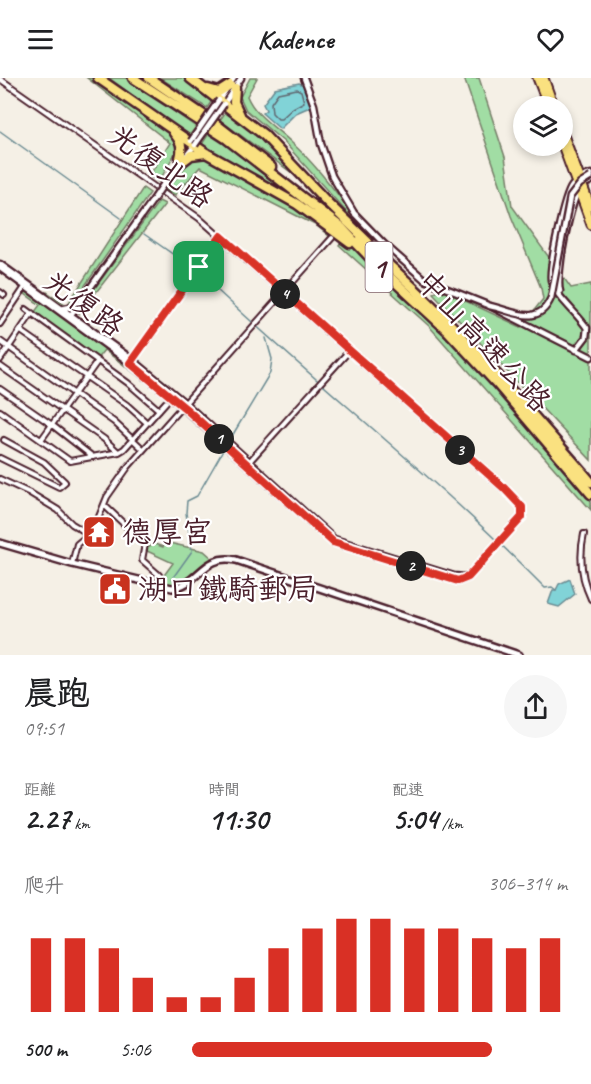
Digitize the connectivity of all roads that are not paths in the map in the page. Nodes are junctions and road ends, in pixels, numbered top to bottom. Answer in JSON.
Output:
{"nodes":[{"id":1,"x":98,"y":78,"type":"edge"},
{"id":2,"x":133,"y":78,"type":"edge"},
{"id":3,"x":148,"y":78,"type":"edge"},
{"id":4,"x":190,"y":78,"type":"edge"},
{"id":5,"x":241,"y":78,"type":"edge"},
{"id":6,"x":304,"y":78,"type":"edge"},
{"id":7,"x":537,"y":78,"type":"edge"},
{"id":8,"x":543,"y":78,"type":"edge"},
{"id":9,"x":0,"y":79,"type":"edge"},
{"id":10,"x":233,"y":84,"type":"edge"},
{"id":11,"x":199,"y":85,"type":"junction"},
{"id":12,"x":546,"y":96,"type":"edge"},
{"id":13,"x":547,"y":96,"type":"edge"},
{"id":14,"x":222,"y":102,"type":"junction"},
{"id":15,"x":242,"y":118,"type":"junction"},
{"id":16,"x":170,"y":128,"type":"junction"},
{"id":17,"x":193,"y":143,"type":"junction"},
{"id":18,"x":206,"y":153,"type":"junction"},
{"id":19,"x":567,"y":156,"type":"edge"},
{"id":20,"x":570,"y":156,"type":"edge"},
{"id":21,"x":180,"y":162,"type":"junction"},
{"id":22,"x":591,"y":177,"type":"edge"},
{"id":23,"x":579,"y":184,"type":"junction"},
{"id":24,"x":591,"y":207,"type":"edge"},
{"id":25,"x":591,"y":225,"type":"edge"},
{"id":26,"x":221,"y":236,"type":"junction"},
{"id":27,"x":332,"y":238,"type":"dead end"},
{"id":28,"x":0,"y":266,"type":"edge"},
{"id":29,"x":378,"y":266,"type":"junction"},
{"id":30,"x":394,"y":268,"type":"junction"},
{"id":31,"x":27,"y":285,"type":"junction"},
{"id":32,"x":283,"y":292,"type":"junction"},
{"id":33,"x":562,"y":297,"type":"junction"},
{"id":34,"x":78,"y":305,"type":"junction"},
{"id":35,"x":490,"y":306,"type":"junction"},
{"id":36,"x":26,"y":309,"type":"dead end"},
{"id":37,"x":62,"y":309,"type":"junction"},
{"id":38,"x":32,"y":314,"type":"junction"},
{"id":39,"x":70,"y":317,"type":"junction"},
{"id":40,"x":79,"y":321,"type":"junction"},
{"id":41,"x":0,"y":324,"type":"edge"},
{"id":42,"x":21,"y":332,"type":"junction"},
{"id":43,"x":0,"y":341,"type":"edge"},
{"id":44,"x":9,"y":347,"type":"junction"},
{"id":45,"x":576,"y":350,"type":"junction"},
{"id":46,"x":349,"y":351,"type":"junction"},
{"id":47,"x":591,"y":357,"type":"edge"},
{"id":48,"x":0,"y":360,"type":"edge"},
{"id":49,"x":97,"y":362,"type":"junction"},
{"id":50,"x":131,"y":362,"type":"junction"},
{"id":51,"x":0,"y":366,"type":"edge"},
{"id":52,"x":86,"y":376,"type":"junction"},
{"id":53,"x":0,"y":389,"type":"edge"},
{"id":54,"x":73,"y":393,"type":"junction"},
{"id":55,"x":166,"y":402,"type":"dead end"},
{"id":56,"x":184,"y":404,"type":"junction"},
{"id":57,"x":62,"y":409,"type":"junction"},
{"id":58,"x":159,"y":410,"type":"junction"},
{"id":59,"x":0,"y":411,"type":"edge"},
{"id":60,"x":147,"y":423,"type":"junction"},
{"id":61,"x":52,"y":425,"type":"junction"},
{"id":62,"x":133,"y":439,"type":"junction"},
{"id":63,"x":4,"y":440,"type":"dead end"},
{"id":64,"x":41,"y":440,"type":"junction"},
{"id":65,"x":143,"y":449,"type":"junction"},
{"id":66,"x":119,"y":452,"type":"junction"},
{"id":67,"x":93,"y":457,"type":"junction"},
{"id":68,"x":0,"y":458,"type":"edge"},
{"id":69,"x":249,"y":462,"type":"junction"},
{"id":70,"x":0,"y":479,"type":"edge"},
{"id":71,"x":591,"y":482,"type":"edge"},
{"id":72,"x":591,"y":494,"type":"edge"},
{"id":73,"x":105,"y":506,"type":"junction"},
{"id":74,"x":89,"y":534,"type":"junction"},
{"id":75,"x":584,"y":534,"type":"dead end"},
{"id":76,"x":0,"y":543,"type":"edge"},
{"id":77,"x":497,"y":545,"type":"joint"},
{"id":78,"x":72,"y":564,"type":"junction"},
{"id":79,"x":468,"y":577,"type":"joint"},
{"id":80,"x":161,"y":586,"type":"junction"},
{"id":81,"x":591,"y":599,"type":"edge"},
{"id":82,"x":519,"y":655,"type":"edge"}],
"edges":[{"from":1,"to":16,"type":"highway"},
{"from":2,"to":29,"type":"highway","name":"中山高速公路","number":"1"},
{"from":3,"to":30,"type":"highway","name":"中山高速公路","number":"1"},
{"from":4,"to":11,"type":"highway"},
{"from":5,"to":10,"type":"street"},
{"from":6,"to":35,"type":"street"},
{"from":7,"to":12,"type":"main road"},
{"from":8,"to":13,"type":"main road"},
{"from":9,"to":26,"type":"street","name":"光復北路"},
{"from":10,"to":11,"type":"highway"},
{"from":10,"to":14,"type":"street"},
{"from":10,"to":15,"type":"highway"},
{"from":11,"to":14,"type":"highway"},
{"from":14,"to":15,"type":"highway"},
{"from":14,"to":17,"type":"street","bridge":true},
{"from":15,"to":30,"type":"highway"},
{"from":16,"to":17,"type":"highway"},
{"from":16,"to":21,"type":"highway"},
{"from":17,"to":18,"type":"highway"},
{"from":17,"to":21,"type":"street"},
{"from":18,"to":21,"type":"highway"},
{"from":18,"to":29,"type":"highway"},
{"from":19,"to":23,"type":"main road"},
{"from":20,"to":23,"type":"main road"},
{"from":21,"to":34,"type":"street","bridge":true},
{"from":22,"to":23,"type":"street"},
{"from":22,"to":35,"type":"street","bridge":true},
{"from":23,"to":24,"type":"main road"},
{"from":23,"to":25,"type":"main road"},
{"from":23,"to":33,"type":"street"},
{"from":23,"to":33,"type":"street"},
{"from":26,"to":32,"type":"street","name":"光復北路"},
{"from":26,"to":50,"type":"street"},
{"from":27,"to":32,"type":"street"},
{"from":28,"to":31,"type":"street","name":"光復路"},
{"from":29,"to":72,"type":"highway","name":"中山高速公路","number":"1"},
{"from":30,"to":71,"type":"highway","name":"中山高速公路","number":"1"},
{"from":31,"to":37,"type":"street","name":"光復路"},
{"from":31,"to":39,"type":"street","name":"光復路"},
{"from":31,"to":41,"type":"street"},
{"from":32,"to":46,"type":"street","name":"光復北路"},
{"from":32,"to":56,"type":"street"},
{"from":33,"to":45,"type":"street"},
{"from":34,"to":37,"type":"street"},
{"from":34,"to":39,"type":"street"},
{"from":34,"to":40,"type":"street"},
{"from":35,"to":45,"type":"street"},
{"from":36,"to":38,"type":"street"},
{"from":37,"to":39,"type":"street","name":"光復路"},
{"from":38,"to":42,"type":"street"},
{"from":38,"to":49,"type":"street"},
{"from":39,"to":40,"type":"street","name":"光復路"},
{"from":39,"to":50,"type":"street","name":"光復路"},
{"from":40,"to":50,"type":"street","name":"光復路"},
{"from":42,"to":44,"type":"street"},
{"from":42,"to":52,"type":"street"},
{"from":43,"to":44,"type":"street"},
{"from":44,"to":48,"type":"street"},
{"from":44,"to":54,"type":"street"},
{"from":45,"to":47,"type":"street"},
{"from":46,"to":69,"type":"street"},
{"from":46,"to":77,"type":"street","name":"光復北路"},
{"from":49,"to":52,"type":"street"},
{"from":49,"to":58,"type":"street"},
{"from":50,"to":56,"type":"street","name":"光復路"},
{"from":51,"to":57,"type":"street"},
{"from":52,"to":54,"type":"street"},
{"from":52,"to":60,"type":"street"},
{"from":53,"to":61,"type":"street"},
{"from":54,"to":57,"type":"street"},
{"from":54,"to":62,"type":"street"},
{"from":55,"to":58,"type":"street"},
{"from":56,"to":65,"type":"street"},
{"from":56,"to":69,"type":"street","name":"光復路"},
{"from":57,"to":61,"type":"street"},
{"from":57,"to":66,"type":"street"},
{"from":58,"to":60,"type":"street"},
{"from":59,"to":64,"type":"street"},
{"from":60,"to":62,"type":"street"},
{"from":61,"to":64,"type":"street"},
{"from":61,"to":67,"type":"street"},
{"from":62,"to":65,"type":"street"},
{"from":62,"to":66,"type":"street"},
{"from":63,"to":68,"type":"street"},
{"from":64,"to":67,"type":"street"},
{"from":65,"to":73,"type":"street"},
{"from":66,"to":67,"type":"street"},
{"from":69,"to":79,"type":"street","name":"光復路"},
{"from":70,"to":74,"type":"street"},
{"from":73,"to":74,"type":"street"},
{"from":73,"to":80,"type":"street"},
{"from":74,"to":78,"type":"street"},
{"from":75,"to":81,"type":"street"},
{"from":76,"to":78,"type":"main road"},
{"from":77,"to":79,"type":"street","name":"光復路"},
{"from":78,"to":80,"type":"main road"},
{"from":80,"to":82,"type":"main road"}]}
